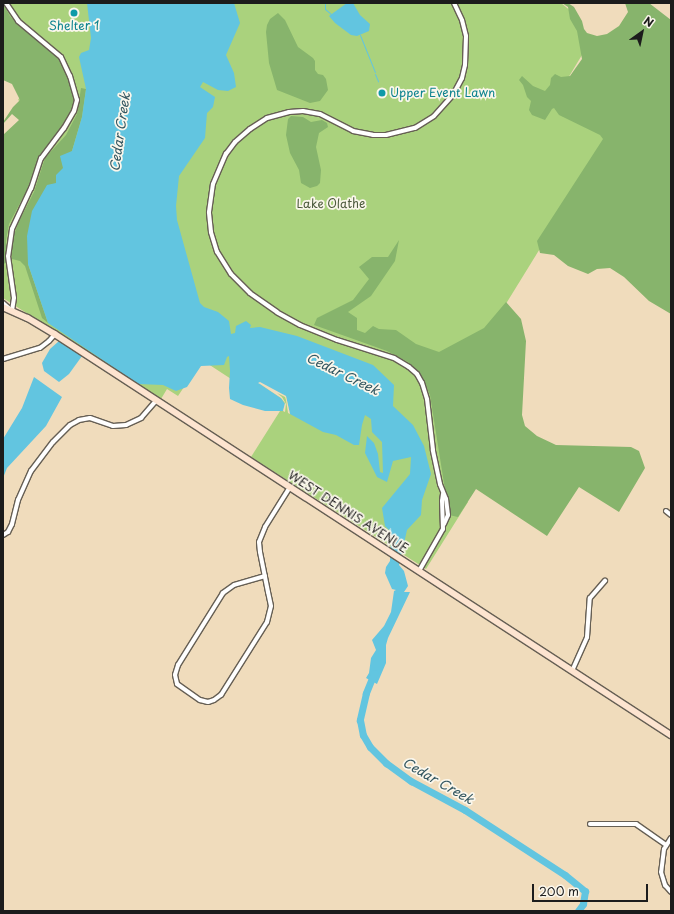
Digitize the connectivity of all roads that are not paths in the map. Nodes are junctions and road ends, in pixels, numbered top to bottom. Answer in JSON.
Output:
{"nodes":[{"id":1,"x":6,"y":3,"type":"edge"},
{"id":2,"x":454,"y":3,"type":"edge"},
{"id":3,"x":3,"y":303,"type":"edge"},
{"id":4,"x":3,"y":307,"type":"edge"},
{"id":5,"x":12,"y":310,"type":"junction"},
{"id":6,"x":55,"y":334,"type":"junction"},
{"id":7,"x":3,"y":359,"type":"edge"},
{"id":8,"x":156,"y":401,"type":"junction"},
{"id":9,"x":290,"y":487,"type":"junction"},
{"id":10,"x":666,"y":511,"type":"dead end"},
{"id":11,"x":671,"y":514,"type":"edge"},
{"id":12,"x":3,"y":535,"type":"edge"},
{"id":13,"x":419,"y":571,"type":"junction"},
{"id":14,"x":265,"y":576,"type":"junction"},
{"id":15,"x":605,"y":581,"type":"dead end"},
{"id":16,"x":572,"y":671,"type":"junction"},
{"id":17,"x":671,"y":735,"type":"edge"},
{"id":18,"x":590,"y":824,"type":"dead end"},
{"id":19,"x":671,"y":838,"type":"edge"},
{"id":20,"x":666,"y":845,"type":"junction"},
{"id":21,"x":671,"y":892,"type":"edge"}],
"edges":[{"from":1,"to":5,"type":"street"},
{"from":2,"to":13,"type":"street"},
{"from":3,"to":5,"type":"street"},
{"from":4,"to":5,"type":"street","name":"WEST DENNIS AVENUE"},
{"from":5,"to":6,"type":"street","name":"WEST DENNIS AVENUE"},
{"from":6,"to":7,"type":"street"},
{"from":6,"to":8,"type":"street","name":"WEST DENNIS AVENUE"},
{"from":8,"to":9,"type":"street","name":"WEST DENNIS AVENUE"},
{"from":8,"to":12,"type":"street"},
{"from":9,"to":13,"type":"street","name":"WEST DENNIS AVENUE"},
{"from":9,"to":14,"type":"street"},
{"from":10,"to":11,"type":"street"},
{"from":13,"to":16,"type":"street","name":"WEST DENNIS AVENUE"},
{"from":14,"to":14,"type":"street"},
{"from":15,"to":16,"type":"street"},
{"from":16,"to":17,"type":"street","name":"WEST DENNIS AVENUE"},
{"from":18,"to":20,"type":"street"},
{"from":19,"to":20,"type":"street"},
{"from":20,"to":21,"type":"street"}]}
